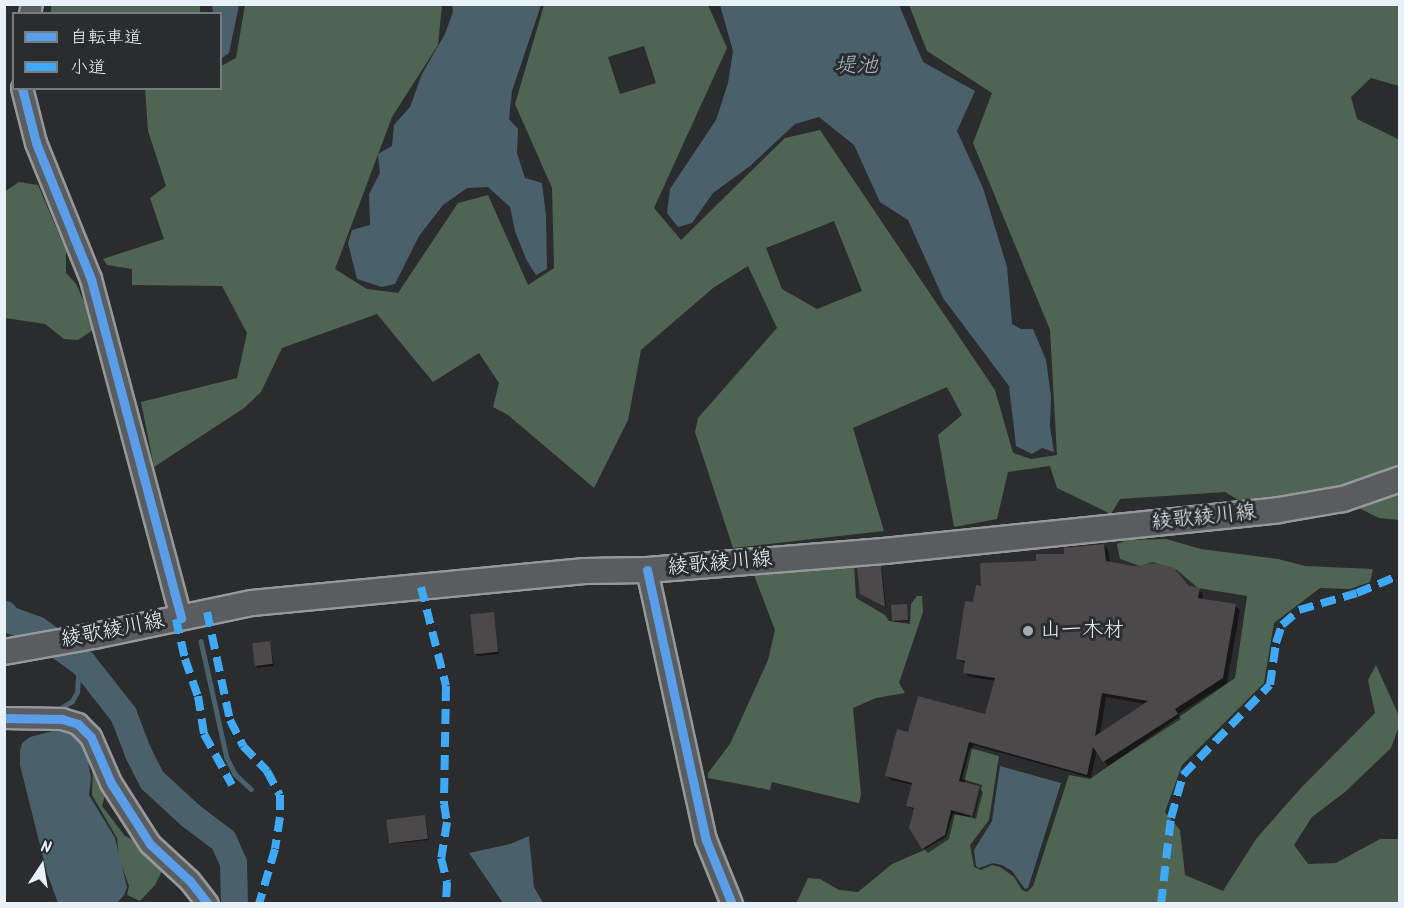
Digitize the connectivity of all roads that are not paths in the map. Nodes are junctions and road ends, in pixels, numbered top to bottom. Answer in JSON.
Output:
{"nodes":[{"id":1,"x":23,"y":90,"type":"edge"},
{"id":2,"x":1400,"y":479,"type":"edge"},
{"id":3,"x":647,"y":570,"type":"junction"},
{"id":4,"x":181,"y":618,"type":"junction"},
{"id":5,"x":15,"y":650,"type":"edge"},
{"id":6,"x":4,"y":718,"type":"edge"},
{"id":7,"x":208,"y":903,"type":"edge"},
{"id":8,"x":729,"y":903,"type":"edge"}],
"edges":[{"from":1,"to":4,"type":"street"},
{"from":2,"to":3,"type":"main road","name":"綾歌綾川線"},
{"from":3,"to":4,"type":"main road","name":"綾歌綾川線"},
{"from":3,"to":8,"type":"street"},
{"from":4,"to":5,"type":"main road","name":"綾歌綾川線"},
{"from":6,"to":7,"type":"street"}]}
